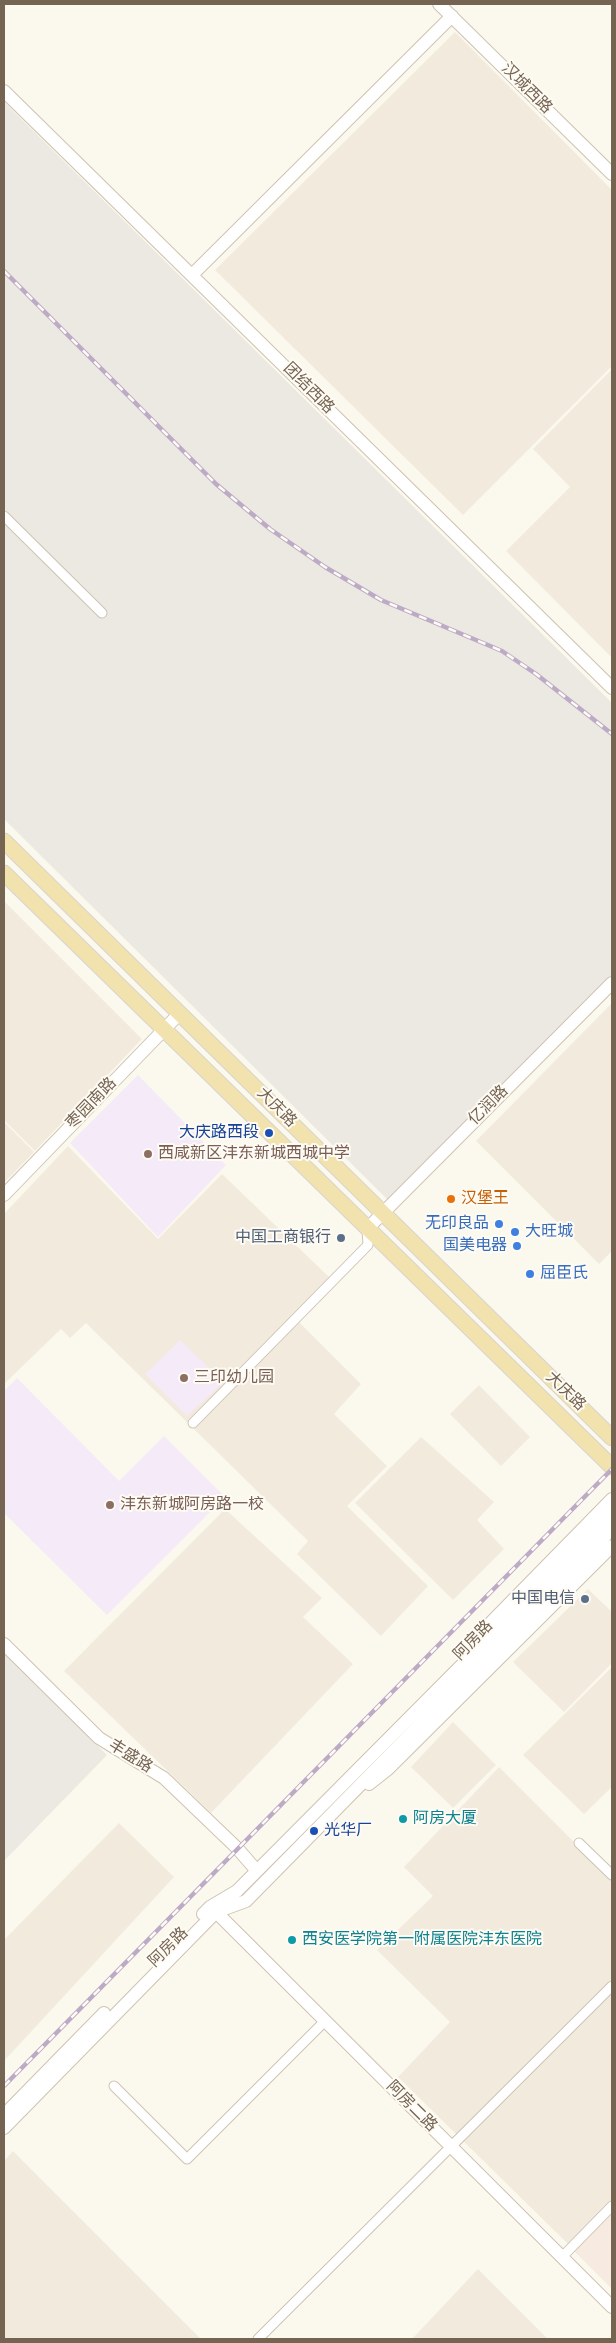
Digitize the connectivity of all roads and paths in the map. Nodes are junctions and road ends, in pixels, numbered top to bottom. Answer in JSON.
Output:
{"nodes":[{"id":1,"x":439,"y":4,"type":"edge"},
{"id":2,"x":452,"y":16,"type":"junction"},
{"id":3,"x":4,"y":90,"type":"edge"},
{"id":4,"x":612,"y":174,"type":"edge"},
{"id":5,"x":192,"y":275,"type":"junction"},
{"id":6,"x":4,"y":516,"type":"edge"},
{"id":7,"x":102,"y":613,"type":"dead end"},
{"id":8,"x":612,"y":688,"type":"edge"},
{"id":9,"x":4,"y":841,"type":"edge"},
{"id":10,"x":4,"y":873,"type":"edge"},
{"id":11,"x":612,"y":983,"type":"edge"},
{"id":12,"x":180,"y":1013,"type":"junction"},
{"id":13,"x":164,"y":1030,"type":"junction"},
{"id":14,"x":4,"y":1195,"type":"edge"},
{"id":15,"x":382,"y":1214,"type":"junction"},
{"id":16,"x":367,"y":1230,"type":"junction"},
{"id":17,"x":192,"y":1423,"type":"dead end"},
{"id":18,"x":612,"y":1438,"type":"edge"},
{"id":19,"x":612,"y":1467,"type":"edge"},
{"id":20,"x":612,"y":1499,"type":"edge"},
{"id":21,"x":612,"y":1514,"type":"edge"},
{"id":22,"x":612,"y":1529,"type":"edge"},
{"id":23,"x":612,"y":1546,"type":"edge"},
{"id":24,"x":4,"y":1644,"type":"edge"},
{"id":25,"x":366,"y":1770,"type":"junction"},
{"id":26,"x":340,"y":1787,"type":"junction"},
{"id":27,"x":335,"y":1810,"type":"junction"},
{"id":28,"x":579,"y":1843,"type":"dead end"},
{"id":29,"x":257,"y":1871,"type":"junction"},
{"id":30,"x":612,"y":1875,"type":"edge"},
{"id":31,"x":213,"y":1910,"type":"junction"},
{"id":32,"x":612,"y":1986,"type":"edge"},
{"id":33,"x":325,"y":2021,"type":"junction"},
{"id":34,"x":114,"y":2086,"type":"dead end"},
{"id":35,"x":4,"y":2115,"type":"edge"},
{"id":36,"x":4,"y":2128,"type":"edge"},
{"id":37,"x":451,"y":2146,"type":"junction"},
{"id":38,"x":612,"y":2206,"type":"edge"},
{"id":39,"x":562,"y":2256,"type":"junction"},
{"id":40,"x":612,"y":2307,"type":"edge"},
{"id":41,"x":258,"y":2339,"type":"edge"}],
"edges":[{"from":1,"to":2,"type":"street","name":"汉城西路"},
{"from":2,"to":4,"type":"street","name":"汉城西路"},
{"from":2,"to":5,"type":"street"},
{"from":3,"to":5,"type":"street","name":"团结西路"},
{"from":5,"to":8,"type":"street","name":"团结西路"},
{"from":6,"to":7,"type":"street"},
{"from":9,"to":12,"type":"main road","name":"大庆路"},
{"from":10,"to":13,"type":"main road","name":"大庆路"},
{"from":11,"to":15,"type":"street","name":"亿润路"},
{"from":12,"to":13,"type":"street","name":"枣园南路"},
{"from":12,"to":15,"type":"main road","name":"大庆路"},
{"from":13,"to":14,"type":"street","name":"枣园南路"},
{"from":13,"to":16,"type":"main road","name":"大庆路"},
{"from":15,"to":16,"type":"street","name":"亿润路"},
{"from":15,"to":18,"type":"main road","name":"大庆路"},
{"from":16,"to":17,"type":"street"},
{"from":16,"to":19,"type":"main road","name":"大庆路"},
{"from":20,"to":26,"type":"street","name":"阿房路"},
{"from":21,"to":25,"type":"street","name":"阿房路"},
{"from":22,"to":25,"type":"street","name":"阿房路"},
{"from":23,"to":27,"type":"street","name":"阿房路"},
{"from":24,"to":29,"type":"street","name":"丰盛路"},
{"from":25,"to":26,"type":"street","name":"阿房路"},
{"from":25,"to":27,"type":"street","name":"阿房路"},
{"from":26,"to":29,"type":"street","name":"阿房路"},
{"from":27,"to":31,"type":"street","name":"阿房路"},
{"from":28,"to":30,"type":"street"},
{"from":29,"to":31,"type":"street","name":"阿房路"},
{"from":31,"to":33,"type":"street","name":"阿房二路"},
{"from":31,"to":35,"type":"street","name":"阿房路"},
{"from":31,"to":36,"type":"street","name":"阿房路"},
{"from":32,"to":37,"type":"street"},
{"from":33,"to":34,"type":"street"},
{"from":33,"to":37,"type":"street","name":"阿房二路"},
{"from":37,"to":39,"type":"street","name":"阿房二路"},
{"from":37,"to":41,"type":"street"},
{"from":38,"to":39,"type":"street"},
{"from":39,"to":40,"type":"street","name":"阿房二路"}]}
